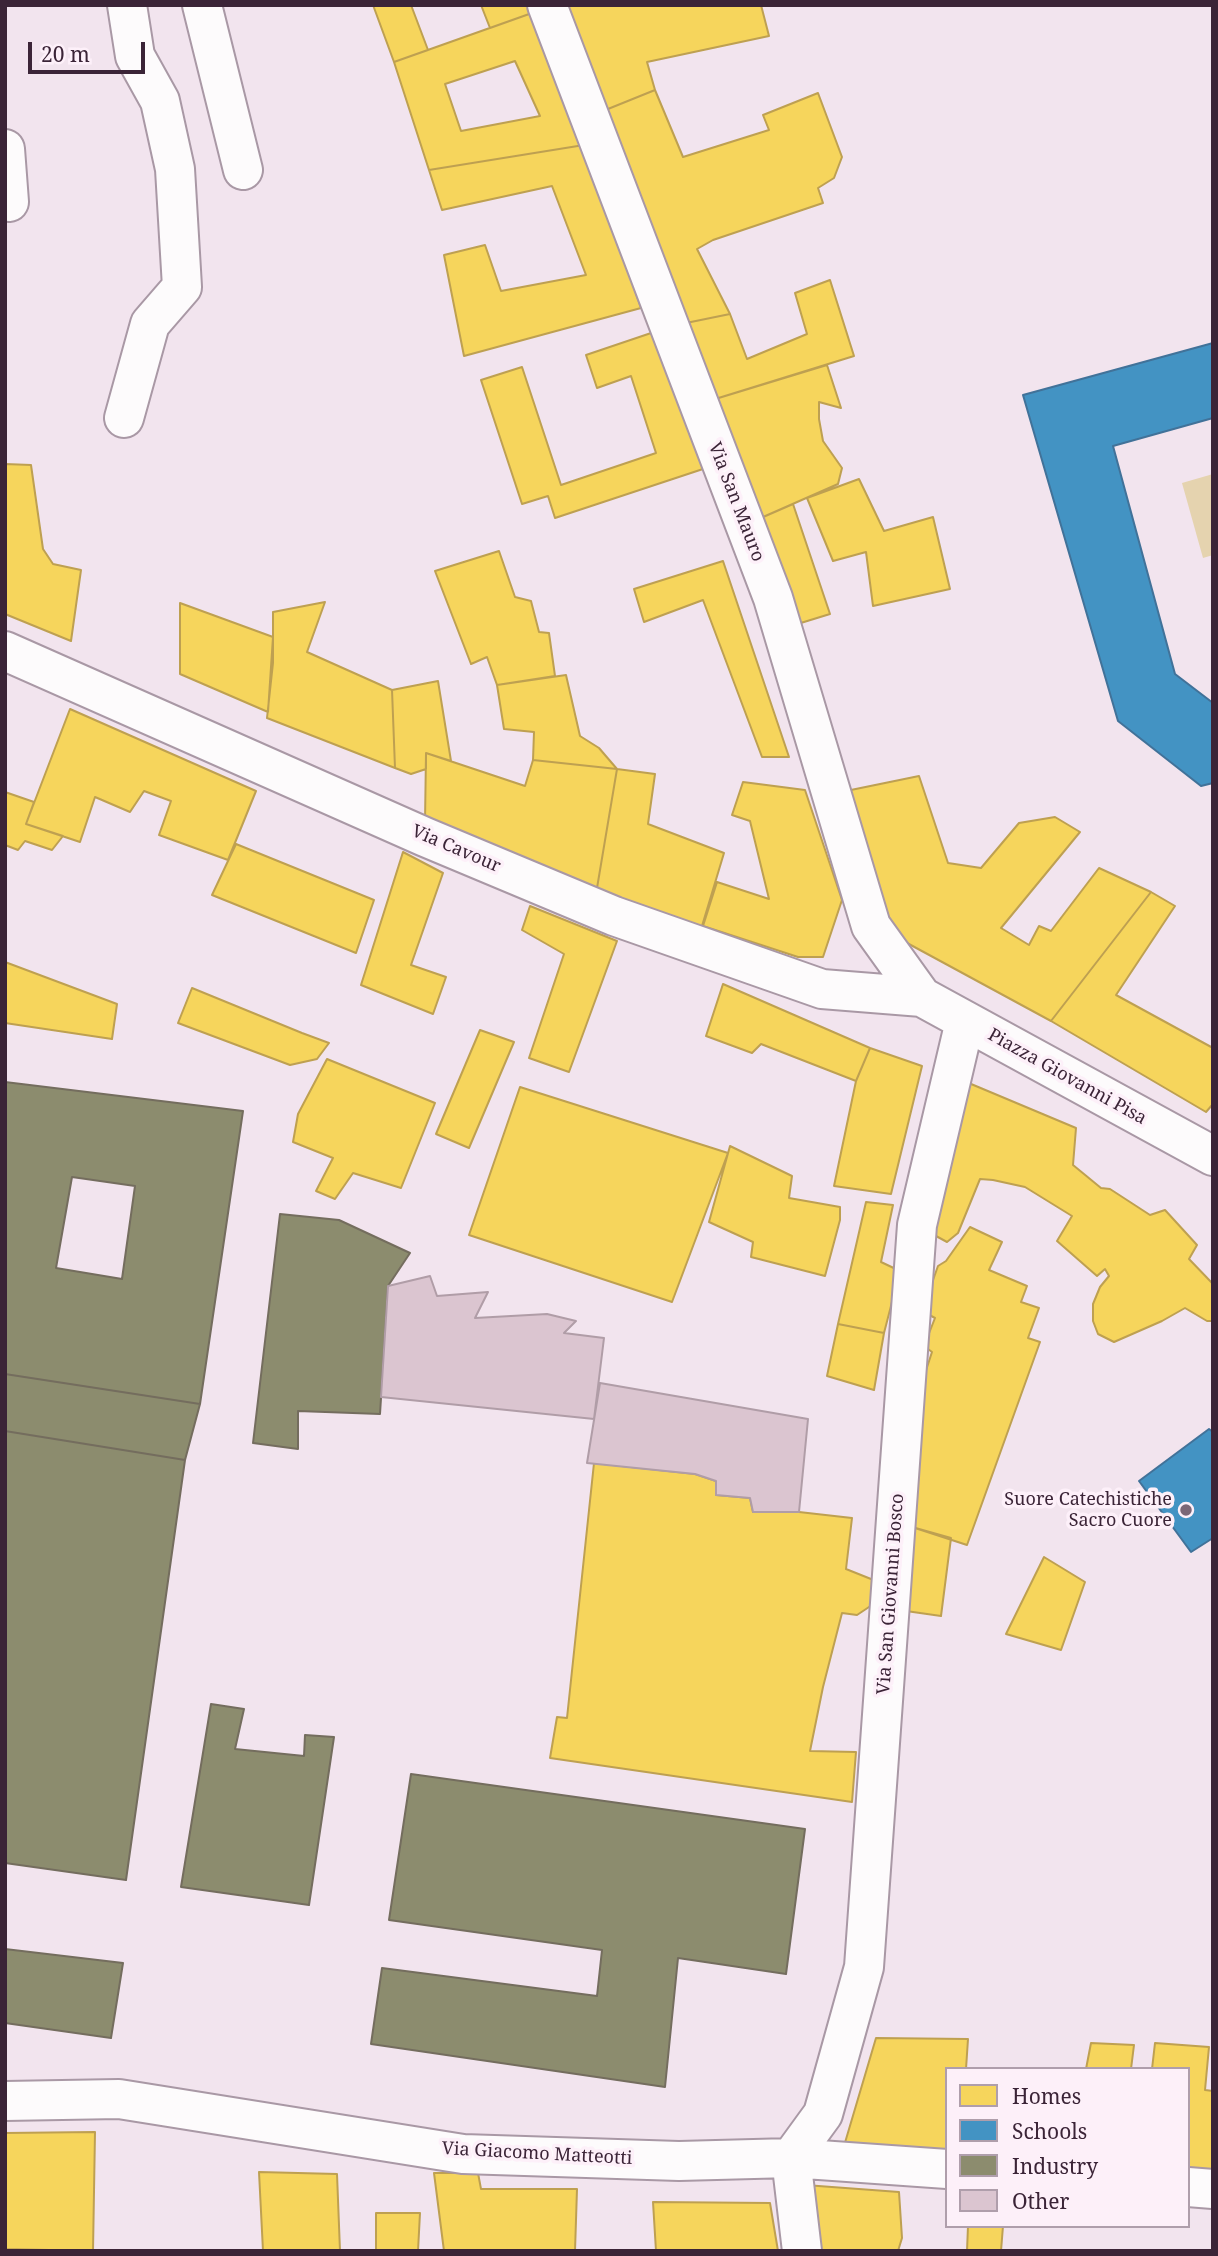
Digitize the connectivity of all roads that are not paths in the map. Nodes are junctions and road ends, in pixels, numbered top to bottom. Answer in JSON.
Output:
{"nodes":[{"id":1,"x":127,"y":5,"type":"edge"},
{"id":2,"x":202,"y":5,"type":"edge"},
{"id":3,"x":547,"y":5,"type":"edge"},
{"id":4,"x":5,"y":149,"type":"edge"},
{"id":5,"x":243,"y":170,"type":"dead end"},
{"id":6,"x":9,"y":202,"type":"dead end"},
{"id":7,"x":124,"y":418,"type":"dead end"},
{"id":8,"x":5,"y":651,"type":"edge"},
{"id":9,"x":922,"y":997,"type":"junction"},
{"id":10,"x":965,"y":1021,"type":"junction"},
{"id":11,"x":1213,"y":1156,"type":"edge"},
{"id":12,"x":5,"y":2101,"type":"edge"},
{"id":13,"x":791,"y":2158,"type":"junction"},
{"id":14,"x":945,"y":2169,"type":"edge"},
{"id":15,"x":1190,"y":2187,"type":"edge"},
{"id":16,"x":1213,"y":2189,"type":"edge"},
{"id":17,"x":802,"y":2251,"type":"edge"}],
"edges":[{"from":1,"to":7,"type":"street"},
{"from":2,"to":5,"type":"street"},
{"from":3,"to":9,"type":"street","name":"Via San Mauro"},
{"from":4,"to":6,"type":"street"},
{"from":8,"to":9,"type":"street","name":"Via Cavour"},
{"from":9,"to":10,"type":"street","name":"Piazza Giovanni Pisa"},
{"from":10,"to":11,"type":"street","name":"Piazza Giovanni Pisa"},
{"from":10,"to":13,"type":"street","name":"Via San Giovanni Bosco"},
{"from":12,"to":13,"type":"street","name":"Via Giacomo Matteotti"},
{"from":13,"to":14,"type":"street","name":"Via Giacomo Matteotti"},
{"from":13,"to":17,"type":"street"},
{"from":15,"to":16,"type":"street"}]}
